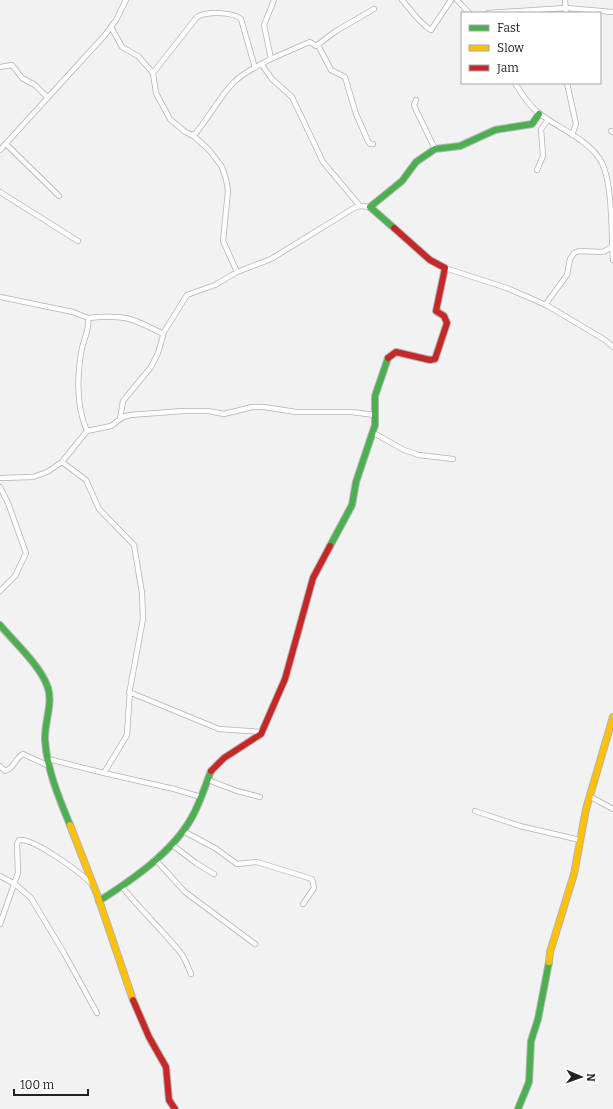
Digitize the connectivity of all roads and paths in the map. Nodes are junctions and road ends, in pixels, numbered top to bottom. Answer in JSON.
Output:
{"nodes":[{"id":1,"x":126,"y":0,"type":"edge"},
{"id":2,"x":274,"y":0,"type":"edge"},
{"id":3,"x":402,"y":0,"type":"edge"},
{"id":4,"x":451,"y":0,"type":"edge"},
{"id":5,"x":457,"y":0,"type":"edge"},
{"id":6,"x":566,"y":0,"type":"edge"},
{"id":7,"x":374,"y":9,"type":"dead end"},
{"id":8,"x":566,"y":11,"type":"edge"},
{"id":9,"x":468,"y":12,"type":"edge"},
{"id":10,"x":527,"y":12,"type":"edge"},
{"id":11,"x":613,"y":12,"type":"edge"},
{"id":12,"x":111,"y":27,"type":"junction"},
{"id":13,"x":318,"y":45,"type":"junction"},
{"id":14,"x":271,"y":59,"type":"junction"},
{"id":15,"x":262,"y":65,"type":"junction"},
{"id":16,"x":0,"y":67,"type":"edge"},
{"id":17,"x":255,"y":68,"type":"junction"},
{"id":18,"x":153,"y":73,"type":"junction"},
{"id":19,"x":516,"y":84,"type":"edge"},
{"id":20,"x":567,"y":84,"type":"edge"},
{"id":21,"x":47,"y":97,"type":"junction"},
{"id":22,"x":416,"y":100,"type":"dead end"},
{"id":23,"x":539,"y":114,"type":"junction"},
{"id":24,"x":548,"y":120,"type":"junction"},
{"id":25,"x":572,"y":134,"type":"junction"},
{"id":26,"x":191,"y":135,"type":"junction"},
{"id":27,"x":6,"y":144,"type":"junction"},
{"id":28,"x":373,"y":144,"type":"dead end"},
{"id":29,"x":435,"y":149,"type":"junction"},
{"id":30,"x":0,"y":150,"type":"edge"},
{"id":31,"x":537,"y":170,"type":"dead end"},
{"id":32,"x":613,"y":178,"type":"edge"},
{"id":33,"x":608,"y":180,"type":"junction"},
{"id":34,"x":0,"y":192,"type":"edge"},
{"id":35,"x":59,"y":196,"type":"dead end"},
{"id":36,"x":360,"y":206,"type":"junction"},
{"id":37,"x":370,"y":208,"type":"junction"},
{"id":38,"x":78,"y":241,"type":"dead end"},
{"id":39,"x":612,"y":246,"type":"edge"},
{"id":40,"x":613,"y":260,"type":"edge"},
{"id":41,"x":445,"y":268,"type":"junction"},
{"id":42,"x":237,"y":272,"type":"junction"},
{"id":43,"x":0,"y":297,"type":"edge"},
{"id":44,"x":545,"y":305,"type":"junction"},
{"id":45,"x":88,"y":318,"type":"junction"},
{"id":46,"x":163,"y":334,"type":"junction"},
{"id":47,"x":613,"y":347,"type":"edge"},
{"id":48,"x":376,"y":415,"type":"junction"},
{"id":49,"x":120,"y":419,"type":"junction"},
{"id":50,"x":87,"y":431,"type":"junction"},
{"id":51,"x":372,"y":432,"type":"junction"},
{"id":52,"x":453,"y":459,"type":"dead end"},
{"id":53,"x":62,"y":462,"type":"junction"},
{"id":54,"x":0,"y":478,"type":"edge"},
{"id":55,"x":0,"y":487,"type":"edge"},
{"id":56,"x":0,"y":591,"type":"edge"},
{"id":57,"x":0,"y":625,"type":"edge"},
{"id":58,"x":130,"y":692,"type":"junction"},
{"id":59,"x":613,"y":717,"type":"edge"},
{"id":60,"x":262,"y":732,"type":"junction"},
{"id":61,"x":48,"y":762,"type":"junction"},
{"id":62,"x":0,"y":766,"type":"edge"},
{"id":63,"x":104,"y":773,"type":"junction"},
{"id":64,"x":208,"y":780,"type":"junction"},
{"id":65,"x":589,"y":796,"type":"junction"},
{"id":66,"x":201,"y":797,"type":"junction"},
{"id":67,"x":260,"y":797,"type":"dead end"},
{"id":68,"x":613,"y":809,"type":"edge"},
{"id":69,"x":475,"y":811,"type":"dead end"},
{"id":70,"x":182,"y":831,"type":"junction"},
{"id":71,"x":580,"y":840,"type":"junction"},
{"id":72,"x":171,"y":844,"type":"junction"},
{"id":73,"x":155,"y":859,"type":"junction"},
{"id":74,"x":214,"y":874,"type":"dead end"},
{"id":75,"x":0,"y":876,"type":"edge"},
{"id":76,"x":91,"y":882,"type":"junction"},
{"id":77,"x":14,"y":884,"type":"junction"},
{"id":78,"x":122,"y":887,"type":"junction"},
{"id":79,"x":99,"y":901,"type":"junction"},
{"id":80,"x":303,"y":904,"type":"dead end"},
{"id":81,"x":0,"y":924,"type":"edge"},
{"id":82,"x":255,"y":944,"type":"dead end"},
{"id":83,"x":191,"y":974,"type":"dead end"},
{"id":84,"x":97,"y":1013,"type":"dead end"},
{"id":85,"x":175,"y":1109,"type":"edge"},
{"id":86,"x":518,"y":1109,"type":"edge"}],
"edges":[{"from":1,"to":12,"type":"street"},
{"from":2,"to":14,"type":"street"},
{"from":3,"to":4,"type":"street"},
{"from":5,"to":9,"type":"street"},
{"from":6,"to":8,"type":"street"},
{"from":7,"to":13,"type":"street"},
{"from":8,"to":10,"type":"street"},
{"from":8,"to":11,"type":"street"},
{"from":12,"to":18,"type":"street"},
{"from":12,"to":21,"type":"street"},
{"from":13,"to":14,"type":"street"},
{"from":13,"to":28,"type":"street"},
{"from":14,"to":15,"type":"street"},
{"from":15,"to":17,"type":"street"},
{"from":15,"to":36,"type":"street"},
{"from":16,"to":21,"type":"street"},
{"from":17,"to":18,"type":"street"},
{"from":17,"to":26,"type":"street"},
{"from":18,"to":26,"type":"street"},
{"from":19,"to":23,"type":"street"},
{"from":20,"to":25,"type":"street"},
{"from":21,"to":27,"type":"street"},
{"from":22,"to":29,"type":"street"},
{"from":23,"to":24,"type":"street"},
{"from":23,"to":29,"type":"street"},
{"from":24,"to":25,"type":"street"},
{"from":24,"to":31,"type":"street"},
{"from":25,"to":33,"type":"street"},
{"from":26,"to":42,"type":"street"},
{"from":27,"to":30,"type":"street"},
{"from":27,"to":35,"type":"street"},
{"from":29,"to":37,"type":"street"},
{"from":32,"to":33,"type":"street"},
{"from":33,"to":39,"type":"street"},
{"from":34,"to":38,"type":"street"},
{"from":36,"to":37,"type":"street"},
{"from":36,"to":42,"type":"street"},
{"from":37,"to":41,"type":"street"},
{"from":39,"to":40,"type":"street"},
{"from":39,"to":44,"type":"street"},
{"from":41,"to":44,"type":"street"},
{"from":41,"to":48,"type":"street"},
{"from":42,"to":46,"type":"street"},
{"from":43,"to":45,"type":"street"},
{"from":44,"to":47,"type":"street"},
{"from":45,"to":46,"type":"street"},
{"from":45,"to":50,"type":"street"},
{"from":46,"to":49,"type":"street"},
{"from":48,"to":49,"type":"street"},
{"from":48,"to":51,"type":"street"},
{"from":49,"to":50,"type":"street"},
{"from":50,"to":53,"type":"street"},
{"from":51,"to":52,"type":"street"},
{"from":51,"to":60,"type":"street"},
{"from":53,"to":54,"type":"street"},
{"from":53,"to":58,"type":"street"},
{"from":55,"to":56,"type":"street"},
{"from":57,"to":61,"type":"street"},
{"from":58,"to":60,"type":"street"},
{"from":58,"to":63,"type":"street"},
{"from":59,"to":65,"type":"street"},
{"from":60,"to":64,"type":"street"},
{"from":61,"to":62,"type":"street"},
{"from":61,"to":63,"type":"street"},
{"from":61,"to":76,"type":"street"},
{"from":63,"to":66,"type":"street"},
{"from":64,"to":66,"type":"street"},
{"from":64,"to":67,"type":"street"},
{"from":65,"to":68,"type":"street"},
{"from":65,"to":71,"type":"street"},
{"from":66,"to":70,"type":"street"},
{"from":69,"to":71,"type":"street"},
{"from":70,"to":72,"type":"street"},
{"from":70,"to":80,"type":"street"},
{"from":71,"to":86,"type":"street"},
{"from":72,"to":73,"type":"street"},
{"from":72,"to":74,"type":"street"},
{"from":73,"to":78,"type":"street"},
{"from":73,"to":82,"type":"street"},
{"from":75,"to":77,"type":"street"},
{"from":76,"to":77,"type":"street"},
{"from":76,"to":79,"type":"street"},
{"from":77,"to":81,"type":"street"},
{"from":77,"to":84,"type":"street"},
{"from":78,"to":79,"type":"street"},
{"from":78,"to":83,"type":"street"},
{"from":79,"to":85,"type":"street"}]}
